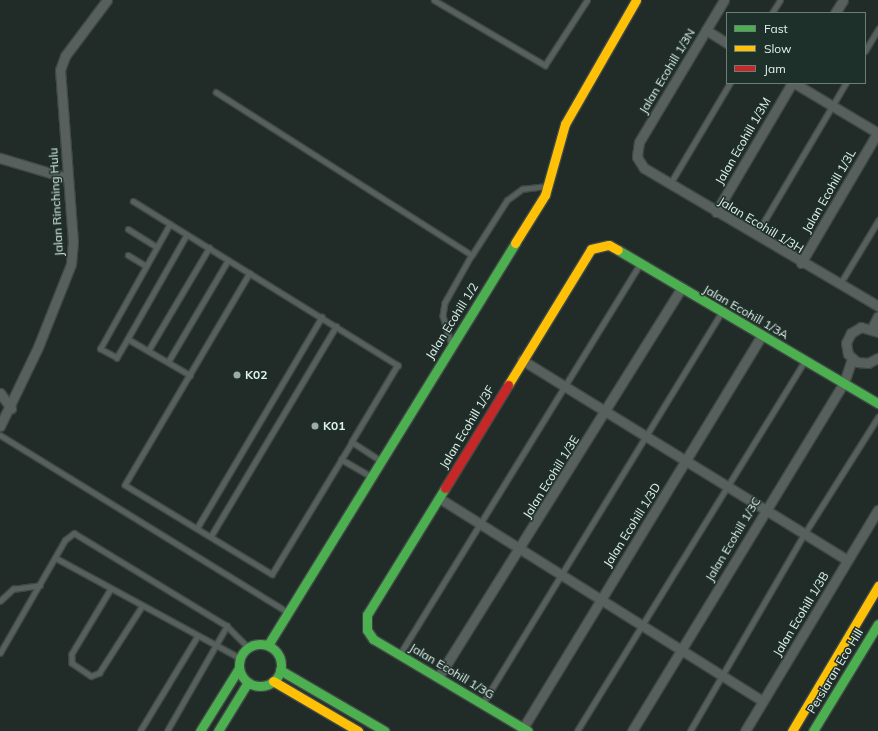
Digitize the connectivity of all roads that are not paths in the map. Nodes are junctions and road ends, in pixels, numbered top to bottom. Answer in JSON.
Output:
{"nodes":[{"id":1,"x":107,"y":0,"type":"edge"},
{"id":2,"x":434,"y":0,"type":"edge"},
{"id":3,"x":587,"y":0,"type":"edge"},
{"id":4,"x":636,"y":0,"type":"edge"},
{"id":5,"x":724,"y":0,"type":"edge"},
{"id":6,"x":780,"y":0,"type":"edge"},
{"id":7,"x":843,"y":0,"type":"edge"},
{"id":8,"x":773,"y":12,"type":"edge"},
{"id":9,"x":836,"y":12,"type":"edge"},
{"id":10,"x":878,"y":29,"type":"edge"},
{"id":11,"x":706,"y":30,"type":"junction"},
{"id":12,"x":726,"y":41,"type":"edge"},
{"id":13,"x":866,"y":49,"type":"edge"},
{"id":14,"x":729,"y":84,"type":"edge"},
{"id":15,"x":792,"y":84,"type":"edge"},
{"id":16,"x":795,"y":84,"type":"edge"},
{"id":17,"x":845,"y":84,"type":"edge"},
{"id":18,"x":216,"y":92,"type":"dead end"},
{"id":19,"x":832,"y":106,"type":"junction"},
{"id":20,"x":878,"y":133,"type":"edge"},
{"id":21,"x":637,"y":157,"type":"joint"},
{"id":22,"x":0,"y":158,"type":"edge"},
{"id":23,"x":67,"y":178,"type":"junction"},
{"id":24,"x":670,"y":184,"type":"junction"},
{"id":25,"x":547,"y":186,"type":"junction"},
{"id":26,"x":133,"y":201,"type":"dead end"},
{"id":27,"x":716,"y":212,"type":"junction"},
{"id":28,"x":878,"y":220,"type":"edge"},
{"id":29,"x":170,"y":224,"type":"junction"},
{"id":30,"x":128,"y":229,"type":"dead end"},
{"id":31,"x":187,"y":235,"type":"junction"},
{"id":32,"x":755,"y":235,"type":"junction"},
{"id":33,"x":601,"y":244,"type":"joint"},
{"id":34,"x":157,"y":247,"type":"junction"},
{"id":35,"x":209,"y":248,"type":"junction"},
{"id":36,"x":128,"y":255,"type":"dead end"},
{"id":37,"x":472,"y":255,"type":"junction"},
{"id":38,"x":228,"y":260,"type":"junction"},
{"id":39,"x":801,"y":263,"type":"junction"},
{"id":40,"x":640,"y":264,"type":"junction"},
{"id":41,"x":146,"y":266,"type":"junction"},
{"id":42,"x":250,"y":273,"type":"junction"},
{"id":43,"x":839,"y":285,"type":"junction"},
{"id":44,"x":681,"y":288,"type":"junction"},
{"id":45,"x":878,"y":306,"type":"edge"},
{"id":46,"x":722,"y":312,"type":"junction"},
{"id":47,"x":878,"y":316,"type":"edge"},
{"id":48,"x":322,"y":317,"type":"junction"},
{"id":49,"x":336,"y":326,"type":"junction"},
{"id":50,"x":875,"y":330,"type":"edge"},
{"id":51,"x":762,"y":336,"type":"junction"},
{"id":52,"x":128,"y":339,"type":"junction"},
{"id":53,"x":451,"y":344,"type":"junction"},
{"id":54,"x":148,"y":351,"type":"junction"},
{"id":55,"x":852,"y":358,"type":"junction"},
{"id":56,"x":522,"y":360,"type":"junction"},
{"id":57,"x":805,"y":360,"type":"junction"},
{"id":58,"x":877,"y":361,"type":"edge"},
{"id":59,"x":168,"y":362,"type":"junction"},
{"id":60,"x":190,"y":375,"type":"junction"},
{"id":61,"x":844,"y":383,"type":"junction"},
{"id":62,"x":565,"y":388,"type":"junction"},
{"id":63,"x":0,"y":393,"type":"edge"},
{"id":64,"x":878,"y":403,"type":"edge"},
{"id":65,"x":11,"y":408,"type":"junction"},
{"id":66,"x":605,"y":414,"type":"junction"},
{"id":67,"x":878,"y":417,"type":"edge"},
{"id":68,"x":0,"y":426,"type":"edge"},
{"id":69,"x":0,"y":435,"type":"edge"},
{"id":70,"x":645,"y":437,"type":"junction"},
{"id":71,"x":352,"y":442,"type":"junction"},
{"id":72,"x":341,"y":459,"type":"junction"},
{"id":73,"x":380,"y":460,"type":"junction"},
{"id":74,"x":687,"y":461,"type":"junction"},
{"id":75,"x":370,"y":476,"type":"junction"},
{"id":76,"x":726,"y":484,"type":"junction"},
{"id":77,"x":438,"y":498,"type":"junction"},
{"id":78,"x":765,"y":507,"type":"junction"},
{"id":79,"x":878,"y":510,"type":"edge"},
{"id":80,"x":480,"y":523,"type":"junction"},
{"id":81,"x":197,"y":528,"type":"junction"},
{"id":82,"x":805,"y":533,"type":"junction"},
{"id":83,"x":211,"y":536,"type":"junction"},
{"id":84,"x":522,"y":548,"type":"junction"},
{"id":85,"x":56,"y":558,"type":"junction"},
{"id":86,"x":847,"y":560,"type":"junction"},
{"id":87,"x":561,"y":572,"type":"junction"},
{"id":88,"x":40,"y":586,"type":"junction"},
{"id":89,"x":878,"y":586,"type":"edge"},
{"id":90,"x":110,"y":588,"type":"junction"},
{"id":91,"x":602,"y":597,"type":"junction"},
{"id":92,"x":0,"y":601,"type":"edge"},
{"id":93,"x":142,"y":606,"type":"junction"},
{"id":94,"x":288,"y":612,"type":"junction"},
{"id":95,"x":642,"y":624,"type":"junction"},
{"id":96,"x":878,"y":624,"type":"edge"},
{"id":97,"x":226,"y":626,"type":"junction"},
{"id":98,"x":367,"y":630,"type":"joint"},
{"id":99,"x":197,"y":637,"type":"junction"},
{"id":100,"x":268,"y":645,"type":"junction"},
{"id":101,"x":215,"y":646,"type":"junction"},
{"id":102,"x":248,"y":648,"type":"junction"},
{"id":103,"x":680,"y":648,"type":"junction"},
{"id":104,"x":0,"y":653,"type":"edge"},
{"id":105,"x":400,"y":654,"type":"junction"},
{"id":106,"x":240,"y":663,"type":"junction"},
{"id":107,"x":280,"y":670,"type":"junction"},
{"id":108,"x":723,"y":675,"type":"junction"},
{"id":109,"x":439,"y":676,"type":"junction"},
{"id":110,"x":273,"y":681,"type":"junction"},
{"id":111,"x":248,"y":682,"type":"junction"},
{"id":112,"x":763,"y":701,"type":"junction"},
{"id":113,"x":483,"y":703,"type":"junction"},
{"id":114,"x":525,"y":729,"type":"edge"},
{"id":115,"x":140,"y":731,"type":"edge"},
{"id":116,"x":168,"y":731,"type":"edge"},
{"id":117,"x":200,"y":731,"type":"edge"},
{"id":118,"x":218,"y":731,"type":"edge"},
{"id":119,"x":358,"y":731,"type":"edge"},
{"id":120,"x":385,"y":731,"type":"edge"},
{"id":121,"x":577,"y":731,"type":"edge"},
{"id":122,"x":632,"y":731,"type":"edge"},
{"id":123,"x":690,"y":731,"type":"edge"},
{"id":124,"x":744,"y":731,"type":"edge"},
{"id":125,"x":792,"y":731,"type":"edge"},
{"id":126,"x":813,"y":731,"type":"edge"}],
"edges":[{"from":1,"to":23,"type":"street","name":"Jalan Rinching Hulu"},
{"from":2,"to":3,"type":"lane"},
{"from":4,"to":25,"type":"street","name":"Jalan Ecohill 1/2"},
{"from":5,"to":11,"type":"street","name":"Jalan Ecohill 1/3N"},
{"from":6,"to":8,"type":"lane"},
{"from":7,"to":9,"type":"street"},
{"from":10,"to":13,"type":"lane"},
{"from":11,"to":12,"type":"street"},
{"from":11,"to":21,"type":"street","name":"Jalan Ecohill 1/3N"},
{"from":14,"to":24,"type":"lane"},
{"from":15,"to":27,"type":"street","name":"Jalan Ecohill 1/3M"},
{"from":16,"to":19,"type":"street"},
{"from":17,"to":19,"type":"lane"},
{"from":18,"to":37,"type":"lane"},
{"from":19,"to":20,"type":"street"},
{"from":19,"to":32,"type":"lane"},
{"from":20,"to":39,"type":"street","name":"Jalan Ecohill 1/3L"},
{"from":21,"to":24,"type":"street","name":"Jalan Ecohill 1/3H"},
{"from":22,"to":23,"type":"street"},
{"from":23,"to":65,"type":"street","name":"Jalan Rinching Hulu"},
{"from":24,"to":27,"type":"street","name":"Jalan Ecohill 1/3H"},
{"from":25,"to":37,"type":"lane"},
{"from":25,"to":53,"type":"street","name":"Jalan Ecohill 1/2"},
{"from":26,"to":29,"type":"lane"},
{"from":27,"to":32,"type":"street","name":"Jalan Ecohill 1/3H"},
{"from":28,"to":43,"type":"lane"},
{"from":29,"to":31,"type":"lane"},
{"from":29,"to":34,"type":"lane"},
{"from":30,"to":34,"type":"lane"},
{"from":31,"to":35,"type":"lane"},
{"from":31,"to":52,"type":"lane"},
{"from":32,"to":39,"type":"street","name":"Jalan Ecohill 1/3H"},
{"from":33,"to":40,"type":"street","name":"Jalan Ecohill 1/3A"},
{"from":33,"to":56,"type":"street","name":"Jalan Ecohill 1/3F"},
{"from":34,"to":41,"type":"lane"},
{"from":35,"to":38,"type":"lane"},
{"from":35,"to":54,"type":"lane"},
{"from":36,"to":41,"type":"lane"},
{"from":37,"to":53,"type":"lane"},
{"from":38,"to":42,"type":"lane"},
{"from":38,"to":59,"type":"lane"},
{"from":39,"to":43,"type":"street","name":"Jalan Ecohill 1/3H"},
{"from":40,"to":44,"type":"street","name":"Jalan Ecohill 1/3A"},
{"from":40,"to":62,"type":"lane"},
{"from":41,"to":52,"type":"lane"},
{"from":42,"to":48,"type":"lane"},
{"from":42,"to":60,"type":"lane"},
{"from":43,"to":45,"type":"street","name":"Jalan Ecohill 1/3H"},
{"from":44,"to":46,"type":"street","name":"Jalan Ecohill 1/3A"},
{"from":44,"to":66,"type":"street","name":"Jalan Ecohill 1/3E"},
{"from":46,"to":51,"type":"street","name":"Jalan Ecohill 1/3A"},
{"from":46,"to":70,"type":"lane"},
{"from":47,"to":50,"type":"street"},
{"from":48,"to":49,"type":"lane"},
{"from":48,"to":81,"type":"lane"},
{"from":49,"to":71,"type":"lane"},
{"from":49,"to":83,"type":"lane"},
{"from":50,"to":55,"type":"street"},
{"from":51,"to":57,"type":"street","name":"Jalan Ecohill 1/3A"},
{"from":51,"to":74,"type":"street","name":"Jalan Ecohill 1/3D"},
{"from":52,"to":54,"type":"lane"},
{"from":53,"to":73,"type":"street","name":"Jalan Ecohill 1/2"},
{"from":54,"to":59,"type":"lane"},
{"from":55,"to":58,"type":"street"},
{"from":55,"to":61,"type":"street","name":"Jalan Ecohill 1/3C"},
{"from":56,"to":62,"type":"street"},
{"from":56,"to":77,"type":"street","name":"Jalan Ecohill 1/3F"},
{"from":57,"to":61,"type":"street","name":"Jalan Ecohill 1/3A"},
{"from":57,"to":76,"type":"lane"},
{"from":59,"to":60,"type":"lane"},
{"from":60,"to":81,"type":"lane"},
{"from":61,"to":64,"type":"street","name":"Jalan Ecohill 1/3A"},
{"from":61,"to":78,"type":"street","name":"Jalan Ecohill 1/3C"},
{"from":62,"to":66,"type":"street"},
{"from":62,"to":80,"type":"lane"},
{"from":63,"to":65,"type":"street"},
{"from":65,"to":68,"type":"street","name":"Jalan Rinching Hulu"},
{"from":66,"to":70,"type":"street"},
{"from":66,"to":84,"type":"street","name":"Jalan Ecohill 1/3E"},
{"from":67,"to":82,"type":"lane"},
{"from":69,"to":94,"type":"lane"},
{"from":70,"to":74,"type":"street"},
{"from":70,"to":87,"type":"lane"},
{"from":71,"to":72,"type":"lane"},
{"from":71,"to":73,"type":"lane"},
{"from":72,"to":75,"type":"lane"},
{"from":72,"to":83,"type":"lane"},
{"from":73,"to":75,"type":"street","name":"Jalan Ecohill 1/2"},
{"from":74,"to":76,"type":"street"},
{"from":74,"to":91,"type":"street","name":"Jalan Ecohill 1/3D"},
{"from":75,"to":94,"type":"street","name":"Jalan Ecohill 1/2"},
{"from":76,"to":78,"type":"street"},
{"from":76,"to":95,"type":"lane"},
{"from":77,"to":80,"type":"street"},
{"from":77,"to":98,"type":"street","name":"Jalan Ecohill 1/3F"},
{"from":78,"to":82,"type":"street"},
{"from":78,"to":103,"type":"street","name":"Jalan Ecohill 1/3C"},
{"from":79,"to":86,"type":"street","name":"Jalan Ecohill 1/3B"},
{"from":80,"to":84,"type":"street"},
{"from":80,"to":105,"type":"lane"},
{"from":81,"to":83,"type":"lane"},
{"from":82,"to":86,"type":"street"},
{"from":82,"to":108,"type":"lane"},
{"from":84,"to":87,"type":"street"},
{"from":84,"to":109,"type":"street","name":"Jalan Ecohill 1/3E"},
{"from":85,"to":88,"type":"lane"},
{"from":85,"to":90,"type":"lane"},
{"from":85,"to":97,"type":"lane"},
{"from":86,"to":112,"type":"street","name":"Jalan Ecohill 1/3B"},
{"from":87,"to":91,"type":"street"},
{"from":87,"to":113,"type":"lane"},
{"from":88,"to":92,"type":"lane"},
{"from":88,"to":104,"type":"lane"},
{"from":89,"to":125,"type":"street"},
{"from":90,"to":93,"type":"lane"},
{"from":90,"to":93,"type":"lane"},
{"from":91,"to":95,"type":"street"},
{"from":91,"to":114,"type":"street","name":"Jalan Ecohill 1/3D"},
{"from":93,"to":99,"type":"lane"},
{"from":94,"to":100,"type":"street","name":"Jalan Ecohill 1/2"},
{"from":95,"to":103,"type":"street"},
{"from":95,"to":121,"type":"lane"},
{"from":96,"to":126,"type":"street","name":"Persiaran Eco Hill"},
{"from":97,"to":101,"type":"lane"},
{"from":97,"to":102,"type":"lane"},
{"from":98,"to":105,"type":"street","name":"Jalan Ecohill 1/3G"},
{"from":99,"to":101,"type":"lane"},
{"from":99,"to":115,"type":"lane"},
{"from":100,"to":102,"type":"street"},
{"from":100,"to":107,"type":"street"},
{"from":101,"to":106,"type":"lane"},
{"from":101,"to":116,"type":"lane"},
{"from":102,"to":106,"type":"street"},
{"from":103,"to":108,"type":"street"},
{"from":103,"to":122,"type":"street","name":"Jalan Ecohill 1/3C"},
{"from":105,"to":109,"type":"street","name":"Jalan Ecohill 1/3G"},
{"from":106,"to":111,"type":"street"},
{"from":106,"to":117,"type":"street"},
{"from":107,"to":110,"type":"street"},
{"from":107,"to":120,"type":"street"},
{"from":108,"to":112,"type":"street"},
{"from":108,"to":123,"type":"lane"},
{"from":109,"to":113,"type":"street","name":"Jalan Ecohill 1/3G"},
{"from":110,"to":111,"type":"street"},
{"from":110,"to":119,"type":"street"},
{"from":111,"to":118,"type":"street"},
{"from":112,"to":124,"type":"street","name":"Jalan Ecohill 1/3B"},
{"from":113,"to":114,"type":"street","name":"Jalan Ecohill 1/3G"}]}
